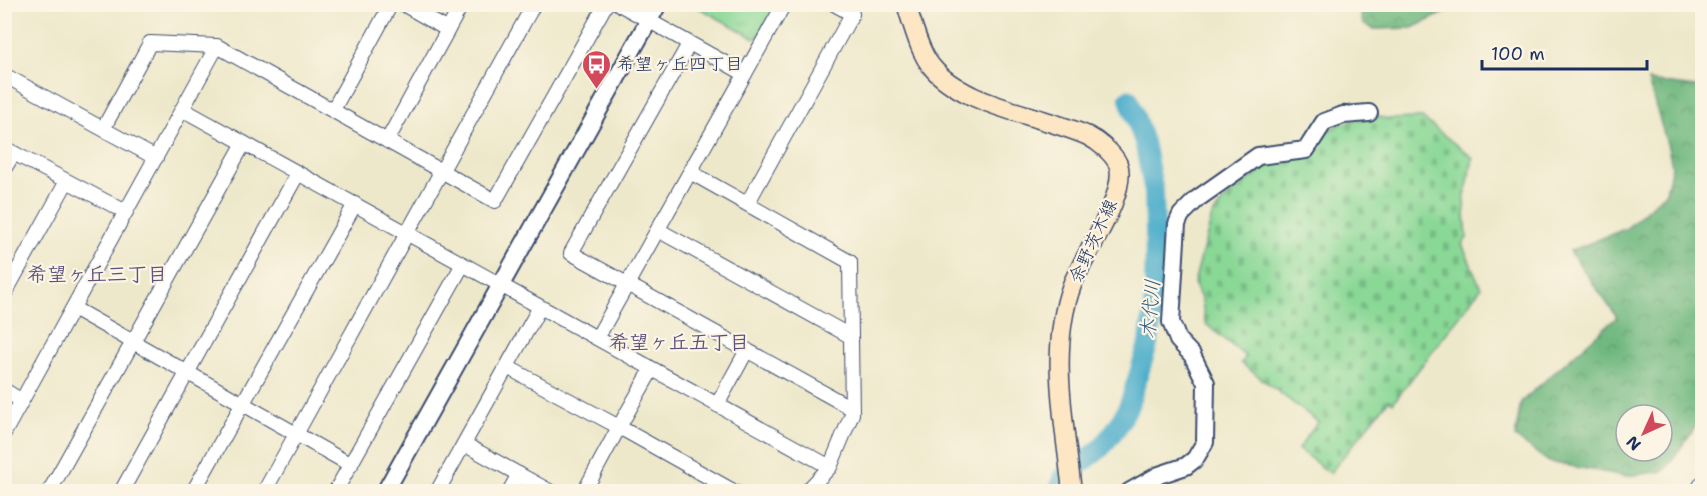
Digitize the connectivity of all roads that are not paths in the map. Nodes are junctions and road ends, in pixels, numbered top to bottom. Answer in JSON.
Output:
{"nodes":[{"id":1,"x":392,"y":4,"type":"edge"},
{"id":2,"x":403,"y":4,"type":"edge"},
{"id":3,"x":462,"y":4,"type":"edge"},
{"id":4,"x":606,"y":4,"type":"edge"},
{"id":5,"x":619,"y":4,"type":"edge"},
{"id":6,"x":658,"y":4,"type":"edge"},
{"id":7,"x":784,"y":4,"type":"edge"},
{"id":8,"x":834,"y":4,"type":"edge"},
{"id":9,"x":906,"y":4,"type":"edge"},
{"id":10,"x":530,"y":6,"type":"edge"},
{"id":11,"x":649,"y":21,"type":"junction"},
{"id":12,"x":448,"y":30,"type":"junction"},
{"id":13,"x":689,"y":44,"type":"junction"},
{"id":14,"x":217,"y":46,"type":"junction"},
{"id":15,"x":745,"y":74,"type":"junction"},
{"id":16,"x":4,"y":75,"type":"edge"},
{"id":17,"x":182,"y":109,"type":"junction"},
{"id":18,"x":333,"y":110,"type":"junction"},
{"id":19,"x":1369,"y":113,"type":"dead end"},
{"id":20,"x":103,"y":129,"type":"junction"},
{"id":21,"x":387,"y":141,"type":"junction"},
{"id":22,"x":244,"y":143,"type":"junction"},
{"id":23,"x":9,"y":150,"type":"edge"},
{"id":24,"x":156,"y":158,"type":"junction"},
{"id":25,"x":4,"y":169,"type":"edge"},
{"id":26,"x":441,"y":171,"type":"junction"},
{"id":27,"x":690,"y":172,"type":"junction"},
{"id":28,"x":298,"y":173,"type":"junction"},
{"id":29,"x":67,"y":181,"type":"junction"},
{"id":30,"x":355,"y":204,"type":"junction"},
{"id":31,"x":747,"y":204,"type":"junction"},
{"id":32,"x":126,"y":212,"type":"junction"},
{"id":33,"x":658,"y":230,"type":"junction"},
{"id":34,"x":407,"y":233,"type":"junction"},
{"id":35,"x":464,"y":264,"type":"junction"},
{"id":36,"x":628,"y":284,"type":"junction"},
{"id":37,"x":501,"y":285,"type":"junction"},
{"id":38,"x":4,"y":295,"type":"edge"},
{"id":39,"x":540,"y":307,"type":"junction"},
{"id":40,"x":73,"y":308,"type":"junction"},
{"id":41,"x":850,"y":336,"type":"junction"},
{"id":42,"x":597,"y":338,"type":"junction"},
{"id":43,"x":132,"y":342,"type":"junction"},
{"id":44,"x":747,"y":350,"type":"junction"},
{"id":45,"x":507,"y":367,"type":"junction"},
{"id":46,"x":652,"y":369,"type":"junction"},
{"id":47,"x":187,"y":373,"type":"junction"},
{"id":48,"x":4,"y":390,"type":"edge"},
{"id":49,"x":22,"y":401,"type":"junction"},
{"id":50,"x":242,"y":404,"type":"junction"},
{"id":51,"x":717,"y":405,"type":"junction"},
{"id":52,"x":851,"y":408,"type":"junction"},
{"id":53,"x":620,"y":427,"type":"junction"},
{"id":54,"x":4,"y":433,"type":"edge"},
{"id":55,"x":296,"y":434,"type":"junction"},
{"id":56,"x":464,"y":444,"type":"junction"},
{"id":57,"x":351,"y":465,"type":"junction"},
{"id":58,"x":830,"y":467,"type":"junction"},
{"id":59,"x":519,"y":474,"type":"junction"},
{"id":60,"x":1070,"y":478,"type":"edge"},
{"id":61,"x":1702,"y":483,"type":"edge"},
{"id":62,"x":49,"y":492,"type":"edge"},
{"id":63,"x":121,"y":492,"type":"edge"},
{"id":64,"x":193,"y":492,"type":"edge"},
{"id":65,"x":264,"y":492,"type":"edge"},
{"id":66,"x":335,"y":492,"type":"edge"},
{"id":67,"x":385,"y":492,"type":"edge"},
{"id":68,"x":437,"y":492,"type":"edge"},
{"id":69,"x":509,"y":492,"type":"edge"},
{"id":70,"x":550,"y":492,"type":"edge"},
{"id":71,"x":584,"y":492,"type":"edge"},
{"id":72,"x":735,"y":492,"type":"edge"},
{"id":73,"x":806,"y":492,"type":"edge"},
{"id":74,"x":1129,"y":492,"type":"edge"},
{"id":75,"x":1697,"y":492,"type":"edge"}],
"edges":[{"from":1,"to":18,"type":"street"},
{"from":2,"to":12,"type":"street"},
{"from":3,"to":12,"type":"street"},
{"from":4,"to":26,"type":"street"},
{"from":5,"to":11,"type":"street"},
{"from":6,"to":11,"type":"street"},
{"from":7,"to":15,"type":"street"},
{"from":8,"to":31,"type":"street"},
{"from":9,"to":60,"type":"main road","name":"余野茨木線"},
{"from":10,"to":26,"type":"street"},
{"from":11,"to":13,"type":"street"},
{"from":11,"to":37,"type":"street"},
{"from":12,"to":21,"type":"street"},
{"from":13,"to":15,"type":"street"},
{"from":13,"to":36,"type":"street"},
{"from":14,"to":17,"type":"street"},
{"from":14,"to":18,"type":"street"},
{"from":14,"to":20,"type":"street"},
{"from":15,"to":27,"type":"street"},
{"from":16,"to":20,"type":"street"},
{"from":17,"to":22,"type":"street"},
{"from":17,"to":24,"type":"street"},
{"from":18,"to":21,"type":"street"},
{"from":19,"to":74,"type":"street"},
{"from":20,"to":24,"type":"street"},
{"from":21,"to":26,"type":"street"},
{"from":22,"to":28,"type":"street"},
{"from":22,"to":43,"type":"street"},
{"from":23,"to":25,"type":"street"},
{"from":23,"to":29,"type":"street"},
{"from":24,"to":32,"type":"street"},
{"from":26,"to":34,"type":"street"},
{"from":27,"to":31,"type":"street"},
{"from":27,"to":33,"type":"street"},
{"from":28,"to":30,"type":"street"},
{"from":28,"to":47,"type":"street"},
{"from":29,"to":32,"type":"street"},
{"from":29,"to":38,"type":"street"},
{"from":30,"to":34,"type":"street"},
{"from":30,"to":50,"type":"street"},
{"from":31,"to":41,"type":"street"},
{"from":32,"to":40,"type":"street"},
{"from":33,"to":36,"type":"street"},
{"from":33,"to":41,"type":"street"},
{"from":34,"to":35,"type":"street"},
{"from":34,"to":55,"type":"street"},
{"from":35,"to":37,"type":"street"},
{"from":35,"to":57,"type":"street"},
{"from":36,"to":42,"type":"street"},
{"from":36,"to":44,"type":"street"},
{"from":37,"to":39,"type":"street"},
{"from":37,"to":67,"type":"street"},
{"from":39,"to":42,"type":"street"},
{"from":39,"to":45,"type":"street"},
{"from":40,"to":43,"type":"street"},
{"from":40,"to":49,"type":"street"},
{"from":41,"to":52,"type":"street"},
{"from":42,"to":46,"type":"street"},
{"from":43,"to":47,"type":"street"},
{"from":43,"to":62,"type":"street"},
{"from":44,"to":51,"type":"street"},
{"from":44,"to":52,"type":"street"},
{"from":45,"to":53,"type":"street"},
{"from":45,"to":56,"type":"street"},
{"from":46,"to":51,"type":"street"},
{"from":46,"to":53,"type":"street"},
{"from":47,"to":50,"type":"street"},
{"from":47,"to":63,"type":"street"},
{"from":48,"to":49,"type":"street"},
{"from":49,"to":54,"type":"street"},
{"from":50,"to":55,"type":"street"},
{"from":50,"to":64,"type":"street"},
{"from":51,"to":58,"type":"street"},
{"from":52,"to":58,"type":"street"},
{"from":53,"to":71,"type":"street"},
{"from":53,"to":72,"type":"street"},
{"from":55,"to":57,"type":"street"},
{"from":55,"to":65,"type":"street"},
{"from":56,"to":59,"type":"street"},
{"from":56,"to":68,"type":"street"},
{"from":57,"to":66,"type":"street"},
{"from":58,"to":73,"type":"street"},
{"from":59,"to":69,"type":"street"},
{"from":59,"to":70,"type":"street"},
{"from":61,"to":75,"type":"street"}]}
